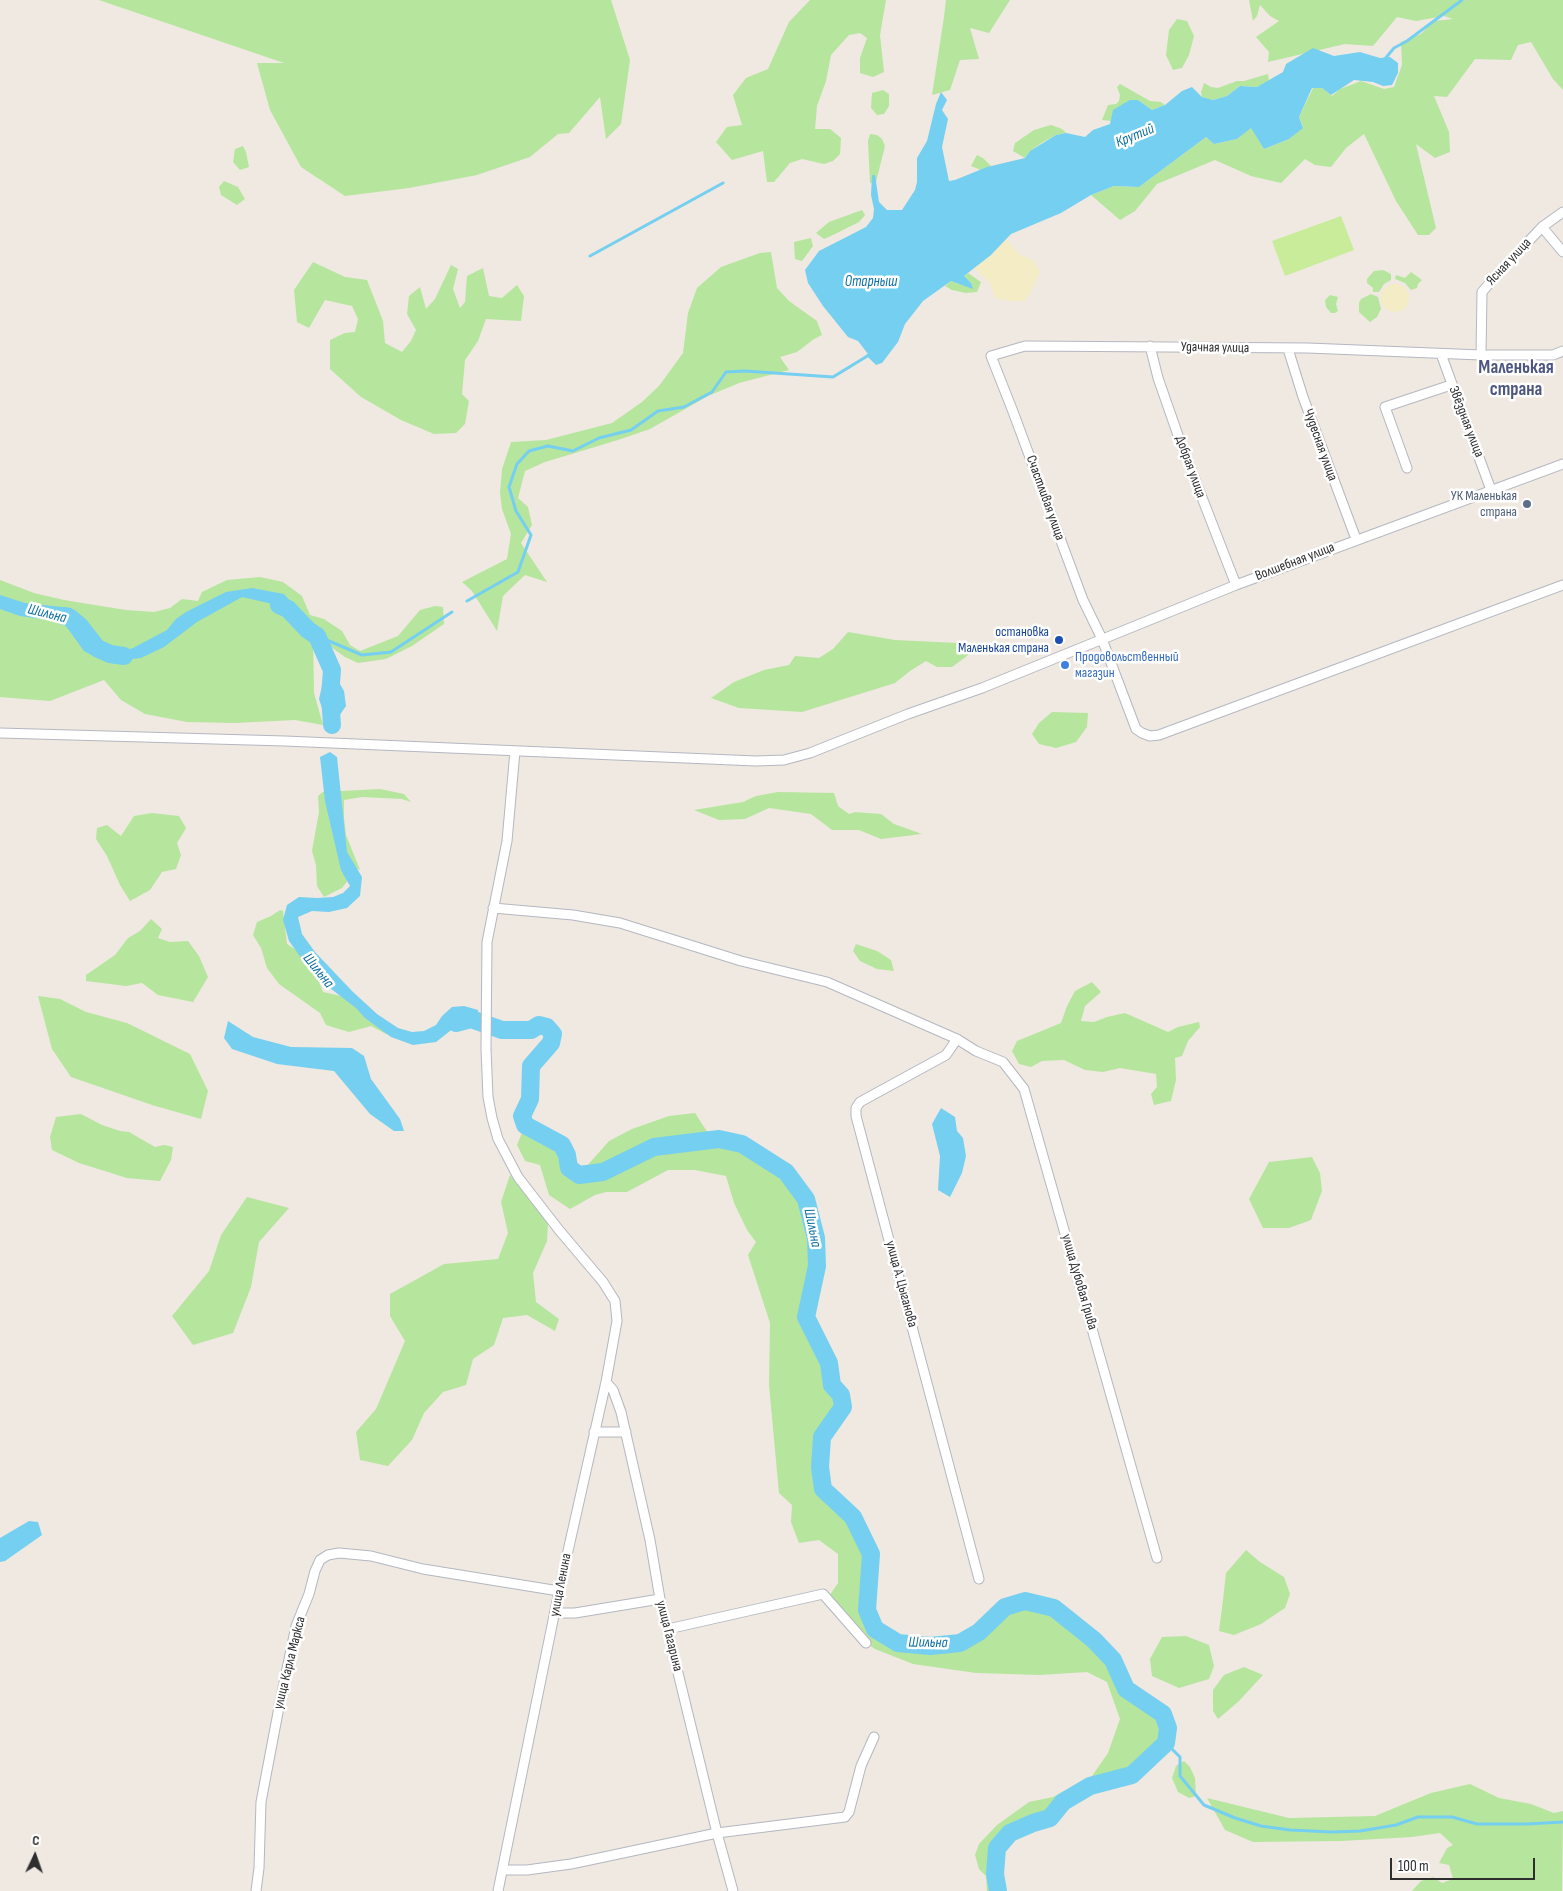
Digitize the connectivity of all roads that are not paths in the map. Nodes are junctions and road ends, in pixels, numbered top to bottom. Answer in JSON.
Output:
{"nodes":[{"id":1,"x":1563,"y":212,"type":"edge"},
{"id":2,"x":1542,"y":227,"type":"junction"},
{"id":3,"x":1563,"y":252,"type":"edge"},
{"id":4,"x":1150,"y":346,"type":"junction"},
{"id":5,"x":1288,"y":349,"type":"junction"},
{"id":6,"x":1563,"y":351,"type":"edge"},
{"id":7,"x":1441,"y":354,"type":"junction"},
{"id":8,"x":1481,"y":355,"type":"junction"},
{"id":9,"x":991,"y":356,"type":"joint"},
{"id":10,"x":1451,"y":385,"type":"junction"},
{"id":11,"x":1563,"y":464,"type":"edge"},
{"id":12,"x":1407,"y":468,"type":"dead end"},
{"id":13,"x":1490,"y":490,"type":"junction"},
{"id":14,"x":1356,"y":539,"type":"junction"},
{"id":15,"x":1236,"y":585,"type":"junction"},
{"id":16,"x":1563,"y":586,"type":"edge"},
{"id":17,"x":1102,"y":639,"type":"junction"},
{"id":18,"x":0,"y":732,"type":"edge"},
{"id":19,"x":515,"y":751,"type":"junction"},
{"id":20,"x":493,"y":908,"type":"junction"},
{"id":21,"x":957,"y":1039,"type":"junction"},
{"id":22,"x":606,"y":1382,"type":"junction"},
{"id":23,"x":594,"y":1432,"type":"junction"},
{"id":24,"x":626,"y":1432,"type":"junction"},
{"id":25,"x":1157,"y":1558,"type":"dead end"},
{"id":26,"x":979,"y":1579,"type":"dead end"},
{"id":27,"x":559,"y":1591,"type":"junction"},
{"id":28,"x":660,"y":1599,"type":"junction"},
{"id":29,"x":556,"y":1613,"type":"junction"},
{"id":30,"x":668,"y":1629,"type":"junction"},
{"id":31,"x":866,"y":1643,"type":"dead end"},
{"id":32,"x":874,"y":1737,"type":"dead end"},
{"id":33,"x":717,"y":1833,"type":"junction"},
{"id":34,"x":503,"y":1870,"type":"junction"},
{"id":35,"x":256,"y":1891,"type":"edge"},
{"id":36,"x":498,"y":1891,"type":"edge"},
{"id":37,"x":733,"y":1891,"type":"edge"}],
"edges":[{"from":1,"to":2,"type":"street","name":"Ясная улица"},
{"from":2,"to":3,"type":"street"},
{"from":2,"to":8,"type":"street","name":"Ясная улица"},
{"from":4,"to":5,"type":"street","name":"Удачная улица"},
{"from":4,"to":9,"type":"street","name":"Удачная улица"},
{"from":4,"to":15,"type":"street","name":"Добрая улица"},
{"from":5,"to":7,"type":"street","name":"Удачная улица"},
{"from":5,"to":14,"type":"street","name":"Чудесная улица"},
{"from":6,"to":8,"type":"street","name":"Удачная улица"},
{"from":7,"to":8,"type":"street","name":"Удачная улица"},
{"from":7,"to":10,"type":"street","name":"Звёздная улица"},
{"from":9,"to":17,"type":"street","name":"Счастливая улица"},
{"from":10,"to":12,"type":"street"},
{"from":10,"to":13,"type":"street","name":"Звёздная улица"},
{"from":11,"to":13,"type":"street","name":"Волшебная улица"},
{"from":13,"to":14,"type":"street","name":"Волшебная улица"},
{"from":14,"to":15,"type":"street","name":"Волшебная улица"},
{"from":15,"to":17,"type":"street","name":"Волшебная улица"},
{"from":16,"to":17,"type":"street","name":"Счастливая улица"},
{"from":17,"to":19,"type":"street","name":"Волшебная улица"},
{"from":18,"to":19,"type":"street","name":"Волшебная улица"},
{"from":19,"to":20,"type":"street","name":"улица Ленина"},
{"from":20,"to":21,"type":"street","name":"улица Дубовая Грива"},
{"from":20,"to":22,"type":"street","name":"улица Ленина"},
{"from":21,"to":25,"type":"street","name":"улица Дубовая Грива"},
{"from":21,"to":26,"type":"street","name":"улица А. Цыганова"},
{"from":22,"to":23,"type":"street","name":"улица Ленина"},
{"from":22,"to":24,"type":"street","name":"улица Гагарина"},
{"from":23,"to":24,"type":"street"},
{"from":23,"to":27,"type":"street","name":"улица Ленина"},
{"from":24,"to":28,"type":"street","name":"улица Гагарина"},
{"from":27,"to":29,"type":"street","name":"улица Ленина"},
{"from":27,"to":35,"type":"street","name":"улица Карла Маркса"},
{"from":28,"to":29,"type":"street"},
{"from":28,"to":30,"type":"street","name":"улица Гагарина"},
{"from":29,"to":34,"type":"street","name":"улица Ленина"},
{"from":30,"to":31,"type":"street"},
{"from":30,"to":33,"type":"street","name":"улица Гагарина"},
{"from":32,"to":33,"type":"street"},
{"from":33,"to":34,"type":"street"},
{"from":33,"to":37,"type":"street","name":"улица Гагарина"},
{"from":34,"to":36,"type":"street","name":"улица Ленина"}]}
